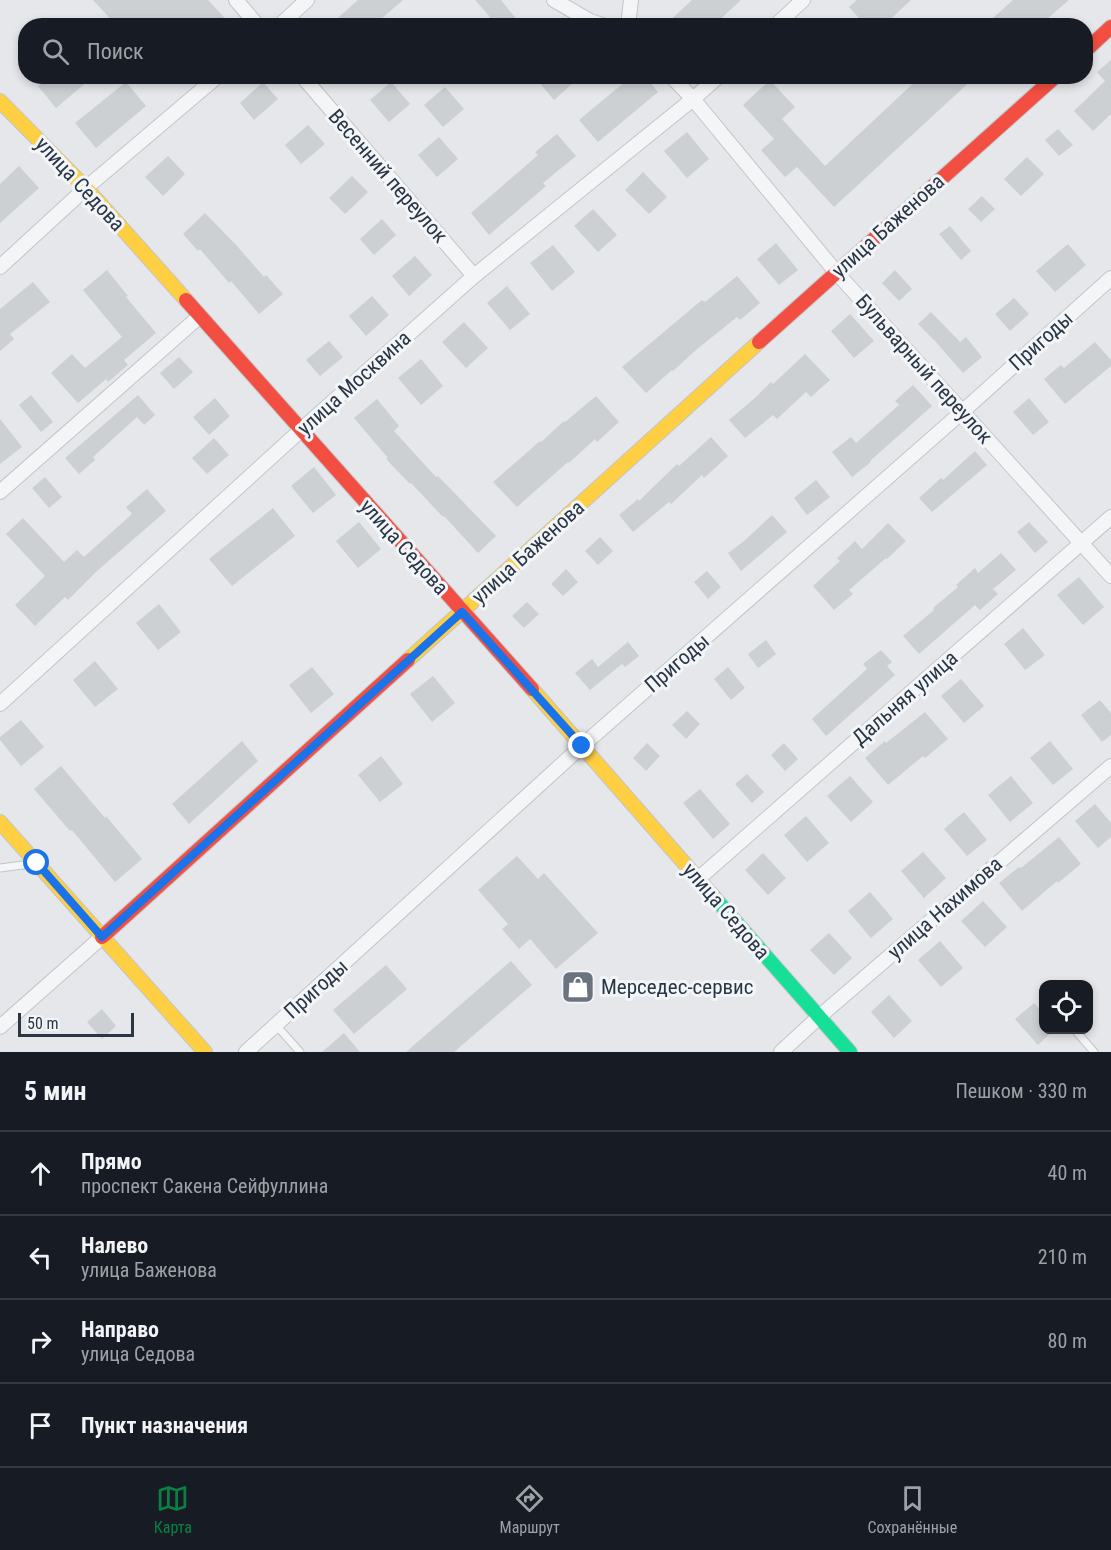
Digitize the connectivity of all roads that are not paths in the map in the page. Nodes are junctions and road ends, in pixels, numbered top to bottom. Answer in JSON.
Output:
{"nodes":[{"id":1,"x":236,"y":0,"type":"edge"},
{"id":2,"x":307,"y":0,"type":"edge"},
{"id":3,"x":554,"y":0,"type":"edge"},
{"id":4,"x":631,"y":0,"type":"edge"},
{"id":5,"x":803,"y":0,"type":"edge"},
{"id":6,"x":251,"y":18,"type":"edge"},
{"id":7,"x":288,"y":18,"type":"edge"},
{"id":8,"x":585,"y":18,"type":"edge"},
{"id":9,"x":629,"y":18,"type":"edge"},
{"id":10,"x":784,"y":18,"type":"edge"},
{"id":11,"x":1111,"y":27,"type":"edge"},
{"id":12,"x":1093,"y":44,"type":"edge"},
{"id":13,"x":209,"y":84,"type":"edge"},
{"id":14,"x":309,"y":84,"type":"edge"},
{"id":15,"x":679,"y":84,"type":"edge"},
{"id":16,"x":710,"y":84,"type":"edge"},
{"id":17,"x":1047,"y":84,"type":"edge"},
{"id":18,"x":693,"y":99,"type":"junction"},
{"id":19,"x":0,"y":101,"type":"edge"},
{"id":20,"x":86,"y":188,"type":"junction"},
{"id":21,"x":0,"y":267,"type":"edge"},
{"id":22,"x":836,"y":272,"type":"junction"},
{"id":23,"x":474,"y":276,"type":"junction"},
{"id":24,"x":1111,"y":278,"type":"edge"},
{"id":25,"x":200,"y":316,"type":"junction"},
{"id":26,"x":962,"y":412,"type":"junction"},
{"id":27,"x":301,"y":430,"type":"junction"},
{"id":28,"x":0,"y":492,"type":"edge"},
{"id":29,"x":1111,"y":517,"type":"edge"},
{"id":30,"x":1081,"y":543,"type":"junction"},
{"id":31,"x":1111,"y":576,"type":"edge"},
{"id":32,"x":462,"y":612,"type":"junction"},
{"id":33,"x":0,"y":704,"type":"edge"},
{"id":34,"x":582,"y":746,"type":"junction"},
{"id":35,"x":1111,"y":766,"type":"edge"},
{"id":36,"x":0,"y":822,"type":"edge"},
{"id":37,"x":37,"y":863,"type":"junction"},
{"id":38,"x":0,"y":868,"type":"edge"},
{"id":39,"x":698,"y":879,"type":"junction"},
{"id":40,"x":102,"y":937,"type":"junction"},
{"id":41,"x":819,"y":1016,"type":"junction"},
{"id":42,"x":276,"y":1026,"type":"junction"},
{"id":43,"x":0,"y":1028,"type":"edge"},
{"id":44,"x":1079,"y":1034,"type":"edge"},
{"id":45,"x":205,"y":1052,"type":"edge"},
{"id":46,"x":246,"y":1052,"type":"edge"},
{"id":47,"x":300,"y":1052,"type":"edge"},
{"id":48,"x":781,"y":1052,"type":"edge"},
{"id":49,"x":850,"y":1052,"type":"edge"},
{"id":50,"x":1094,"y":1052,"type":"edge"}],
"edges":[{"from":1,"to":6,"type":"street"},
{"from":2,"to":7,"type":"street"},
{"from":3,"to":8,"type":"street"},
{"from":4,"to":9,"type":"street"},
{"from":5,"to":10,"type":"street"},
{"from":11,"to":12,"type":"street"},
{"from":13,"to":20,"type":"street"},
{"from":14,"to":23,"type":"street","name":"Весенний переулок"},
{"from":15,"to":18,"type":"street","name":"Бульварный переулок"},
{"from":16,"to":18,"type":"street","name":"улица Москвина"},
{"from":17,"to":22,"type":"street","name":"улица Баженова"},
{"from":18,"to":22,"type":"street","name":"Бульварный переулок"},
{"from":18,"to":23,"type":"street","name":"улица Москвина"},
{"from":19,"to":20,"type":"street","name":"улица Седова"},
{"from":20,"to":21,"type":"street"},
{"from":20,"to":25,"type":"street","name":"улица Седова"},
{"from":22,"to":26,"type":"street","name":"Бульварный переулок"},
{"from":22,"to":32,"type":"street","name":"улица Баженова"},
{"from":23,"to":27,"type":"street","name":"улица Москвина"},
{"from":24,"to":26,"type":"street","name":"Пригоды"},
{"from":25,"to":27,"type":"street","name":"улица Седова"},
{"from":25,"to":28,"type":"street"},
{"from":26,"to":30,"type":"street","name":"Бульварный переулок"},
{"from":26,"to":34,"type":"street","name":"Пригоды"},
{"from":27,"to":32,"type":"street","name":"улица Седова"},
{"from":27,"to":33,"type":"street","name":"улица Москвина"},
{"from":29,"to":30,"type":"street","name":"Дальняя улица"},
{"from":30,"to":31,"type":"street","name":"Бульварный переулок"},
{"from":30,"to":39,"type":"street","name":"Дальняя улица"},
{"from":32,"to":34,"type":"street","name":"улица Седова"},
{"from":32,"to":40,"type":"street","name":"улица Баженова"},
{"from":34,"to":39,"type":"street","name":"улица Седова"},
{"from":34,"to":42,"type":"street","name":"Пригоды"},
{"from":35,"to":41,"type":"street","name":"улица Нахимова"},
{"from":36,"to":37,"type":"street"},
{"from":37,"to":38,"type":"lane"},
{"from":37,"to":40,"type":"street"},
{"from":39,"to":41,"type":"street","name":"улица Седова"},
{"from":40,"to":43,"type":"street","name":"улица Баженова"},
{"from":40,"to":45,"type":"street"},
{"from":41,"to":48,"type":"street","name":"улица Нахимова"},
{"from":41,"to":49,"type":"street","name":"улица Седова"},
{"from":42,"to":46,"type":"street","name":"Пригоды"},
{"from":42,"to":47,"type":"lane"},
{"from":44,"to":50,"type":"lane"}]}
